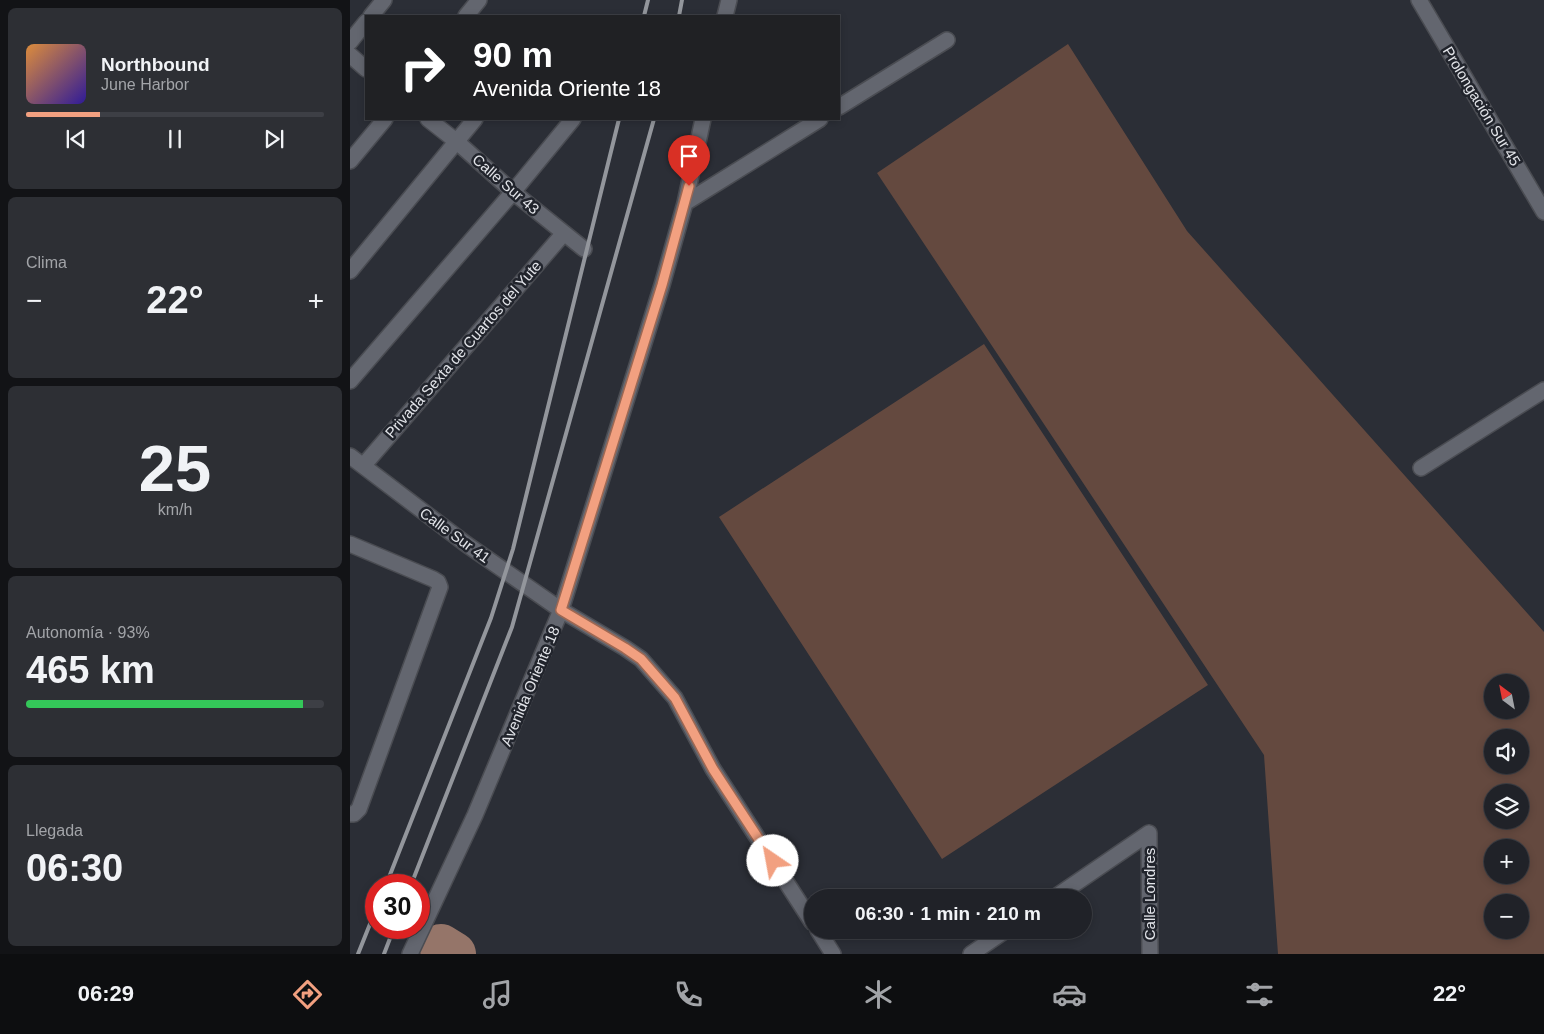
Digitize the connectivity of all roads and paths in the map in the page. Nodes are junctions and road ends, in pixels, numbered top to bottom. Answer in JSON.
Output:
{"nodes":[{"id":1,"x":384,"y":0,"type":"edge"},
{"id":2,"x":479,"y":0,"type":"edge"},
{"id":3,"x":729,"y":0,"type":"edge"},
{"id":4,"x":1419,"y":0,"type":"edge"},
{"id":5,"x":372,"y":15,"type":"edge"},
{"id":6,"x":467,"y":15,"type":"edge"},
{"id":7,"x":726,"y":15,"type":"edge"},
{"id":8,"x":365,"y":23,"type":"edge"},
{"id":9,"x":947,"y":40,"type":"dead end"},
{"id":10,"x":350,"y":42,"type":"edge"},
{"id":11,"x":350,"y":56,"type":"edge"},
{"id":12,"x":365,"y":68,"type":"edge"},
{"id":13,"x":840,"y":106,"type":"edge"},
{"id":14,"x":384,"y":120,"type":"edge"},
{"id":15,"x":429,"y":120,"type":"edge"},
{"id":16,"x":474,"y":120,"type":"edge"},
{"id":17,"x":572,"y":120,"type":"edge"},
{"id":18,"x":703,"y":120,"type":"edge"},
{"id":19,"x":818,"y":120,"type":"edge"},
{"id":20,"x":456,"y":141,"type":"junction"},
{"id":21,"x":350,"y":161,"type":"edge"},
{"id":22,"x":513,"y":192,"type":"junction"},
{"id":23,"x":685,"y":203,"type":"junction"},
{"id":24,"x":1544,"y":212,"type":"edge"},
{"id":25,"x":564,"y":233,"type":"junction"},
{"id":26,"x":584,"y":249,"type":"dead end"},
{"id":27,"x":350,"y":271,"type":"edge"},
{"id":28,"x":350,"y":381,"type":"edge"},
{"id":29,"x":1544,"y":390,"type":"edge"},
{"id":30,"x":350,"y":456,"type":"edge"},
{"id":31,"x":363,"y":466,"type":"junction"},
{"id":32,"x":1421,"y":468,"type":"dead end"},
{"id":33,"x":350,"y":544,"type":"edge"},
{"id":34,"x":561,"y":610,"type":"junction"},
{"id":35,"x":350,"y":814,"type":"edge"},
{"id":36,"x":1067,"y":889,"type":"edge"},
{"id":37,"x":804,"y":910,"type":"edge"},
{"id":38,"x":824,"y":939,"type":"edge"},
{"id":39,"x":993,"y":939,"type":"edge"},
{"id":40,"x":410,"y":954,"type":"edge"},
{"id":41,"x":833,"y":954,"type":"edge"},
{"id":42,"x":971,"y":954,"type":"edge"},
{"id":43,"x":1150,"y":954,"type":"edge"}],
"edges":[{"from":1,"to":5,"type":"street"},
{"from":2,"to":6,"type":"street"},
{"from":3,"to":7,"type":"street"},
{"from":4,"to":24,"type":"street","name":"Prolongación Sur 45"},
{"from":8,"to":10,"type":"street"},
{"from":9,"to":13,"type":"street"},
{"from":11,"to":12,"type":"street"},
{"from":14,"to":21,"type":"street"},
{"from":15,"to":20,"type":"street","name":"Calle Sur 43"},
{"from":16,"to":20,"type":"street"},
{"from":17,"to":22,"type":"street"},
{"from":18,"to":23,"type":"street","name":"Avenida Oriente 18"},
{"from":19,"to":23,"type":"street"},
{"from":20,"to":22,"type":"street","name":"Calle Sur 43"},
{"from":20,"to":27,"type":"street"},
{"from":22,"to":25,"type":"street","name":"Calle Sur 43"},
{"from":22,"to":28,"type":"street"},
{"from":23,"to":34,"type":"street","name":"Avenida Oriente 18"},
{"from":25,"to":26,"type":"street","name":"Calle Sur 43"},
{"from":25,"to":31,"type":"street","name":"Privada Sexta de Cuartos del Yute"},
{"from":29,"to":32,"type":"street"},
{"from":30,"to":31,"type":"street","name":"Calle Sur 41"},
{"from":31,"to":34,"type":"street","name":"Calle Sur 41"},
{"from":33,"to":35,"type":"street"},
{"from":34,"to":37,"type":"street","name":"Calle Sur 41"},
{"from":34,"to":40,"type":"street","name":"Avenida Oriente 18"},
{"from":36,"to":43,"type":"street","name":"Calle Londres"},
{"from":38,"to":41,"type":"street"},
{"from":39,"to":42,"type":"street"}]}
